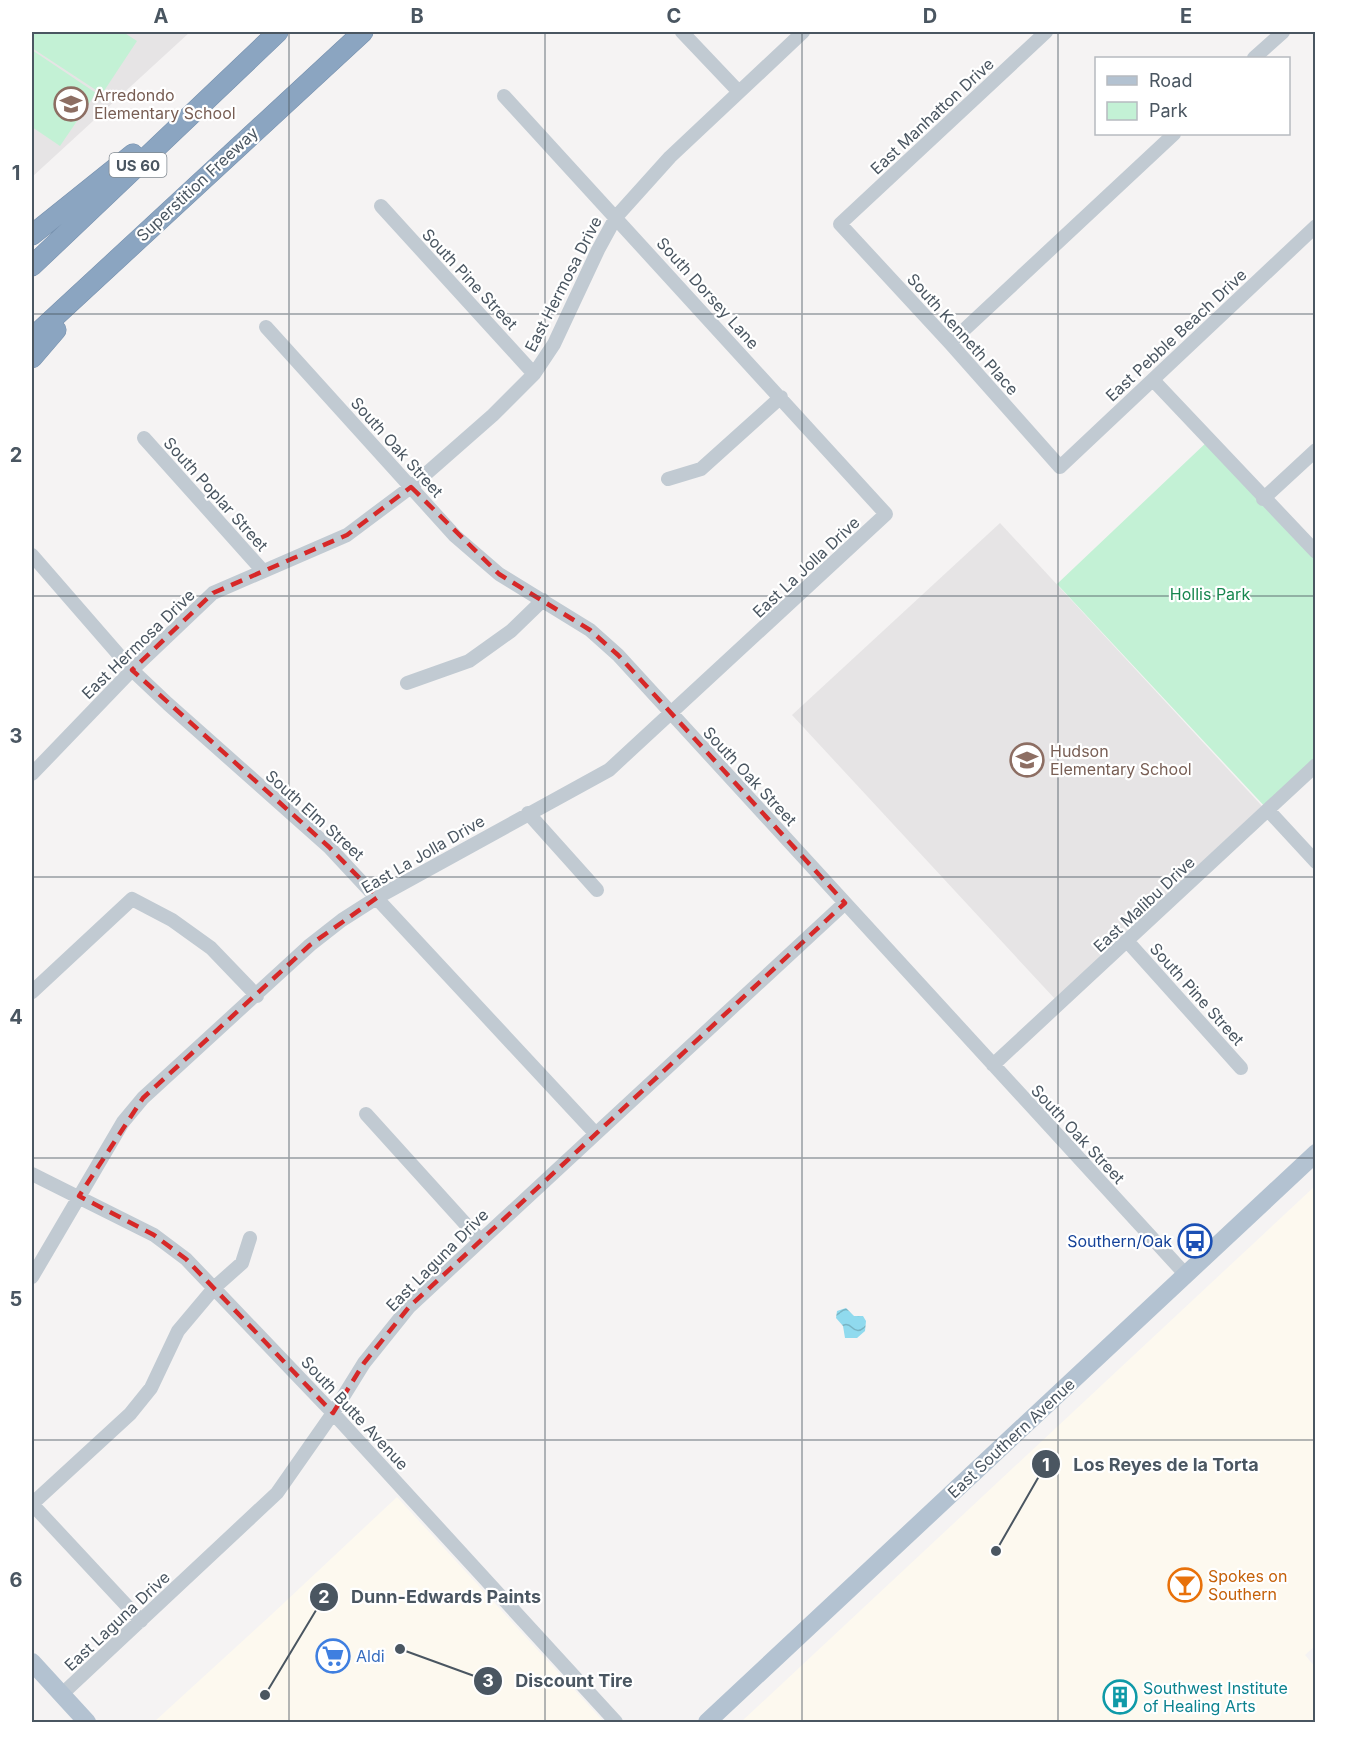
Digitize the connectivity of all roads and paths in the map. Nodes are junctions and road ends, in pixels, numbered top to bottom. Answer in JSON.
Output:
{"nodes":[{"id":1,"x":278,"y":32,"type":"edge"},
{"id":2,"x":363,"y":32,"type":"edge"},
{"id":3,"x":682,"y":32,"type":"edge"},
{"id":4,"x":803,"y":32,"type":"edge"},
{"id":5,"x":1046,"y":32,"type":"edge"},
{"id":6,"x":1283,"y":32,"type":"edge"},
{"id":7,"x":1255,"y":57,"type":"edge"},
{"id":8,"x":245,"y":63,"type":"junction"},
{"id":9,"x":739,"y":92,"type":"junction"},
{"id":10,"x":504,"y":96,"type":"dead end"},
{"id":11,"x":1173,"y":135,"type":"edge"},
{"id":12,"x":381,"y":206,"type":"dead end"},
{"id":13,"x":616,"y":217,"type":"junction"},
{"id":14,"x":840,"y":224,"type":"joint"},
{"id":15,"x":1316,"y":226,"type":"edge"},
{"id":16,"x":32,"y":235,"type":"edge"},
{"id":17,"x":135,"y":240,"type":"junction"},
{"id":18,"x":32,"y":266,"type":"edge"},
{"id":19,"x":266,"y":327,"type":"dead end"},
{"id":20,"x":32,"y":338,"type":"edge"},
{"id":21,"x":950,"y":343,"type":"junction"},
{"id":22,"x":32,"y":358,"type":"edge"},
{"id":23,"x":534,"y":374,"type":"junction"},
{"id":24,"x":1153,"y":380,"type":"junction"},
{"id":25,"x":781,"y":397,"type":"junction"},
{"id":26,"x":144,"y":438,"type":"dead end"},
{"id":27,"x":1316,"y":450,"type":"edge"},
{"id":28,"x":1060,"y":467,"type":"joint"},
{"id":29,"x":668,"y":479,"type":"dead end"},
{"id":30,"x":411,"y":487,"type":"junction"},
{"id":31,"x":1263,"y":499,"type":"junction"},
{"id":32,"x":886,"y":514,"type":"joint"},
{"id":33,"x":1316,"y":552,"type":"edge"},
{"id":34,"x":32,"y":555,"type":"edge"},
{"id":35,"x":263,"y":571,"type":"junction"},
{"id":36,"x":543,"y":600,"type":"junction"},
{"id":37,"x":132,"y":670,"type":"junction"},
{"id":38,"x":406,"y":683,"type":"dead end"},
{"id":39,"x":672,"y":714,"type":"junction"},
{"id":40,"x":1316,"y":765,"type":"edge"},
{"id":41,"x":32,"y":774,"type":"edge"},
{"id":42,"x":1268,"y":810,"type":"junction"},
{"id":43,"x":528,"y":813,"type":"junction"},
{"id":44,"x":1316,"y":862,"type":"edge"},
{"id":45,"x":597,"y":890,"type":"dead end"},
{"id":46,"x":378,"y":897,"type":"junction"},
{"id":47,"x":845,"y":903,"type":"junction"},
{"id":48,"x":1128,"y":942,"type":"junction"},
{"id":49,"x":32,"y":992,"type":"edge"},
{"id":50,"x":257,"y":996,"type":"junction"},
{"id":51,"x":993,"y":1065,"type":"junction"},
{"id":52,"x":1241,"y":1068,"type":"dead end"},
{"id":53,"x":366,"y":1114,"type":"dead end"},
{"id":54,"x":595,"y":1133,"type":"junction"},
{"id":55,"x":1316,"y":1153,"type":"edge"},
{"id":56,"x":32,"y":1174,"type":"edge"},
{"id":57,"x":79,"y":1196,"type":"junction"},
{"id":58,"x":250,"y":1238,"type":"dead end"},
{"id":59,"x":480,"y":1240,"type":"junction"},
{"id":60,"x":1186,"y":1275,"type":"junction"},
{"id":61,"x":32,"y":1277,"type":"edge"},
{"id":62,"x":216,"y":1287,"type":"junction"},
{"id":63,"x":333,"y":1413,"type":"junction"},
{"id":64,"x":32,"y":1504,"type":"edge"},
{"id":65,"x":141,"y":1621,"type":"junction"},
{"id":66,"x":32,"y":1662,"type":"edge"},
{"id":67,"x":61,"y":1695,"type":"junction"},
{"id":68,"x":87,"y":1722,"type":"edge"},
{"id":69,"x":616,"y":1722,"type":"edge"},
{"id":70,"x":707,"y":1722,"type":"edge"}],
"edges":[{"from":1,"to":8,"type":"highway","number":"US 60"},
{"from":2,"to":17,"type":"highway","name":"Superstition Freeway"},
{"from":3,"to":9,"type":"street"},
{"from":4,"to":9,"type":"street","name":"East Hermosa Drive"},
{"from":5,"to":14,"type":"street","name":"East Manhatton Drive"},
{"from":6,"to":7,"type":"street"},
{"from":8,"to":16,"type":"highway"},
{"from":8,"to":18,"type":"highway","number":"US 60"},
{"from":9,"to":13,"type":"street","name":"East Hermosa Drive"},
{"from":10,"to":13,"type":"street","name":"South Dorsey Lane"},
{"from":11,"to":21,"type":"street"},
{"from":12,"to":23,"type":"street","name":"South Pine Street"},
{"from":13,"to":23,"type":"street","name":"East Hermosa Drive"},
{"from":13,"to":25,"type":"street","name":"South Dorsey Lane"},
{"from":14,"to":21,"type":"street","name":"South Kenneth Place"},
{"from":15,"to":24,"type":"street","name":"East Pebble Beach Drive"},
{"from":17,"to":20,"type":"highway","name":"Superstition Freeway"},
{"from":17,"to":22,"type":"highway"},
{"from":19,"to":30,"type":"street","name":"South Oak Street"},
{"from":21,"to":28,"type":"street","name":"South Kenneth Place"},
{"from":23,"to":30,"type":"street","name":"East Hermosa Drive"},
{"from":24,"to":28,"type":"street","name":"East Pebble Beach Drive"},
{"from":24,"to":31,"type":"street"},
{"from":25,"to":29,"type":"street"},
{"from":25,"to":32,"type":"street","name":"South Dorsey Lane"},
{"from":26,"to":35,"type":"street","name":"South Poplar Street"},
{"from":27,"to":31,"type":"street"},
{"from":30,"to":35,"type":"street","name":"East Hermosa Drive"},
{"from":30,"to":36,"type":"street","name":"South Oak Street"},
{"from":31,"to":33,"type":"street"},
{"from":32,"to":39,"type":"street","name":"East La Jolla Drive"},
{"from":34,"to":37,"type":"street","name":"South Elm Street"},
{"from":35,"to":37,"type":"street","name":"East Hermosa Drive"},
{"from":36,"to":38,"type":"street"},
{"from":36,"to":39,"type":"street","name":"South Oak Street"},
{"from":37,"to":41,"type":"street","name":"East Hermosa Drive"},
{"from":37,"to":46,"type":"street","name":"South Elm Street"},
{"from":39,"to":43,"type":"street","name":"East La Jolla Drive"},
{"from":39,"to":47,"type":"street","name":"South Oak Street"},
{"from":40,"to":42,"type":"street","name":"East Malibu Drive"},
{"from":42,"to":44,"type":"street"},
{"from":42,"to":48,"type":"street","name":"East Malibu Drive"},
{"from":43,"to":45,"type":"street"},
{"from":43,"to":46,"type":"street","name":"East La Jolla Drive"},
{"from":46,"to":50,"type":"street","name":"East La Jolla Drive"},
{"from":46,"to":54,"type":"street","name":"South Elm Street"},
{"from":47,"to":51,"type":"street","name":"South Oak Street"},
{"from":47,"to":54,"type":"street","name":"East Laguna Drive"},
{"from":48,"to":51,"type":"street","name":"East Malibu Drive"},
{"from":48,"to":52,"type":"street","name":"South Pine Street"},
{"from":49,"to":50,"type":"street"},
{"from":50,"to":57,"type":"street","name":"East La Jolla Drive"},
{"from":51,"to":60,"type":"street","name":"South Oak Street"},
{"from":53,"to":59,"type":"street"},
{"from":54,"to":59,"type":"street","name":"East Laguna Drive"},
{"from":55,"to":60,"type":"main road","name":"East Southern Avenue"},
{"from":56,"to":57,"type":"street","name":"South Butte Avenue"},
{"from":57,"to":61,"type":"street","name":"East La Jolla Drive"},
{"from":57,"to":62,"type":"street","name":"South Butte Avenue"},
{"from":58,"to":62,"type":"street"},
{"from":59,"to":63,"type":"street","name":"East Laguna Drive"},
{"from":60,"to":70,"type":"main road","name":"East Southern Avenue"},
{"from":62,"to":63,"type":"street","name":"South Butte Avenue"},
{"from":62,"to":64,"type":"street"},
{"from":63,"to":65,"type":"street","name":"East Laguna Drive"},
{"from":63,"to":69,"type":"street","name":"South Butte Avenue"},
{"from":64,"to":65,"type":"street"},
{"from":65,"to":67,"type":"street","name":"East Laguna Drive"},
{"from":66,"to":67,"type":"main road"},
{"from":67,"to":68,"type":"main road"}]}
